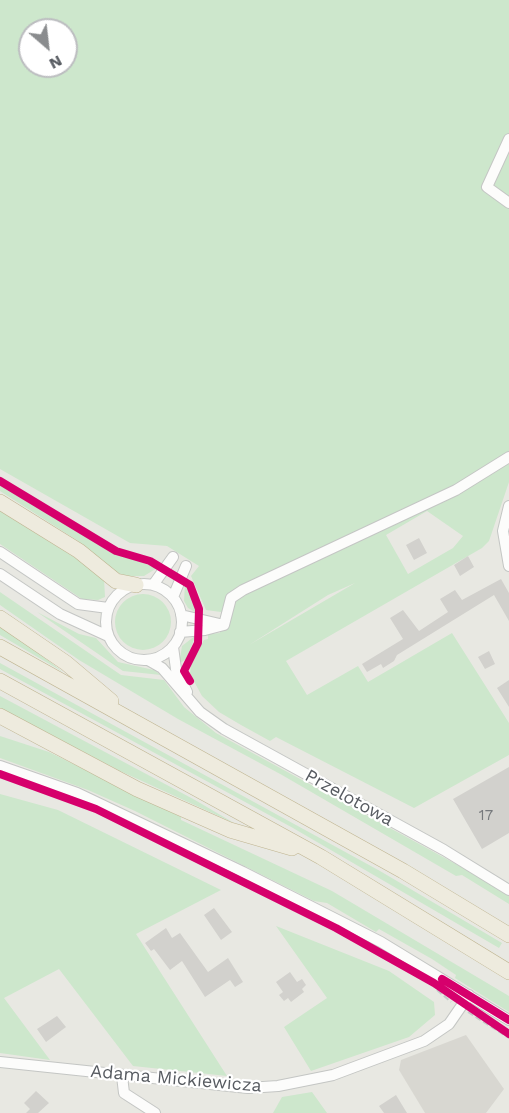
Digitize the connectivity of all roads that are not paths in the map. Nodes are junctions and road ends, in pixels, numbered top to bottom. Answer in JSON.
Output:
{"nodes":[{"id":1,"x":509,"y":139,"type":"edge"},
{"id":2,"x":509,"y":203,"type":"edge"},
{"id":3,"x":509,"y":457,"type":"edge"},
{"id":4,"x":0,"y":502,"type":"edge"},
{"id":5,"x":509,"y":506,"type":"edge"},
{"id":6,"x":0,"y":552,"type":"edge"},
{"id":7,"x":173,"y":557,"type":"dead end"},
{"id":8,"x":186,"y":566,"type":"dead end"},
{"id":9,"x":509,"y":566,"type":"edge"},
{"id":10,"x":0,"y":574,"type":"edge"},
{"id":11,"x":136,"y":585,"type":"junction"},
{"id":12,"x":153,"y":585,"type":"junction"},
{"id":13,"x":173,"y":597,"type":"junction"},
{"id":14,"x":108,"y":608,"type":"junction"},
{"id":15,"x":181,"y":615,"type":"junction"},
{"id":16,"x":0,"y":618,"type":"edge"},
{"id":17,"x":224,"y":625,"type":"junction"},
{"id":18,"x":180,"y":632,"type":"junction"},
{"id":19,"x":108,"y":636,"type":"junction"},
{"id":20,"x":173,"y":646,"type":"junction"},
{"id":21,"x":0,"y":647,"type":"edge"},
{"id":22,"x":148,"y":660,"type":"junction"},
{"id":23,"x":0,"y":681,"type":"edge"},
{"id":24,"x":192,"y":703,"type":"junction"},
{"id":25,"x":0,"y":716,"type":"edge"},
{"id":26,"x":139,"y":724,"type":"junction"},
{"id":27,"x":0,"y":728,"type":"edge"},
{"id":28,"x":75,"y":756,"type":"junction"},
{"id":29,"x":0,"y":766,"type":"edge"},
{"id":30,"x":321,"y":857,"type":"junction"},
{"id":31,"x":509,"y":890,"type":"edge"},
{"id":32,"x":509,"y":935,"type":"edge"},
{"id":33,"x":509,"y":972,"type":"edge"},
{"id":34,"x":464,"y":1003,"type":"junction"},
{"id":35,"x":509,"y":1020,"type":"edge"},
{"id":36,"x":0,"y":1062,"type":"edge"},
{"id":37,"x":122,"y":1076,"type":"junction"},
{"id":38,"x":155,"y":1113,"type":"edge"}],
"edges":[{"from":1,"to":2,"type":"street"},
{"from":3,"to":17,"type":"street"},
{"from":4,"to":11,"type":"highway"},
{"from":5,"to":9,"type":"street"},
{"from":6,"to":14,"type":"street"},
{"from":7,"to":12,"type":"street"},
{"from":8,"to":13,"type":"street"},
{"from":10,"to":19,"type":"street"},
{"from":11,"to":12,"type":"street"},
{"from":11,"to":14,"type":"street"},
{"from":12,"to":13,"type":"street"},
{"from":13,"to":15,"type":"street"},
{"from":14,"to":19,"type":"street"},
{"from":15,"to":17,"type":"street"},
{"from":15,"to":18,"type":"street"},
{"from":16,"to":26,"type":"highway"},
{"from":17,"to":18,"type":"street"},
{"from":18,"to":20,"type":"street"},
{"from":19,"to":22,"type":"street"},
{"from":20,"to":22,"type":"street"},
{"from":20,"to":24,"type":"street","name":"Przelotowa"},
{"from":21,"to":26,"type":"highway"},
{"from":22,"to":24,"type":"street","name":"Przelotowa"},
{"from":23,"to":30,"type":"highway"},
{"from":24,"to":31,"type":"street","name":"Przelotowa"},
{"from":25,"to":28,"type":"highway"},
{"from":26,"to":32,"type":"highway"},
{"from":27,"to":28,"type":"highway"},
{"from":28,"to":30,"type":"highway"},
{"from":29,"to":34,"type":"street"},
{"from":30,"to":33,"type":"highway"},
{"from":34,"to":35,"type":"street"},
{"from":34,"to":37,"type":"street","name":"Adama Mickiewicza"},
{"from":36,"to":37,"type":"street","name":"Adama Mickiewicza"},
{"from":37,"to":38,"type":"street"}]}
